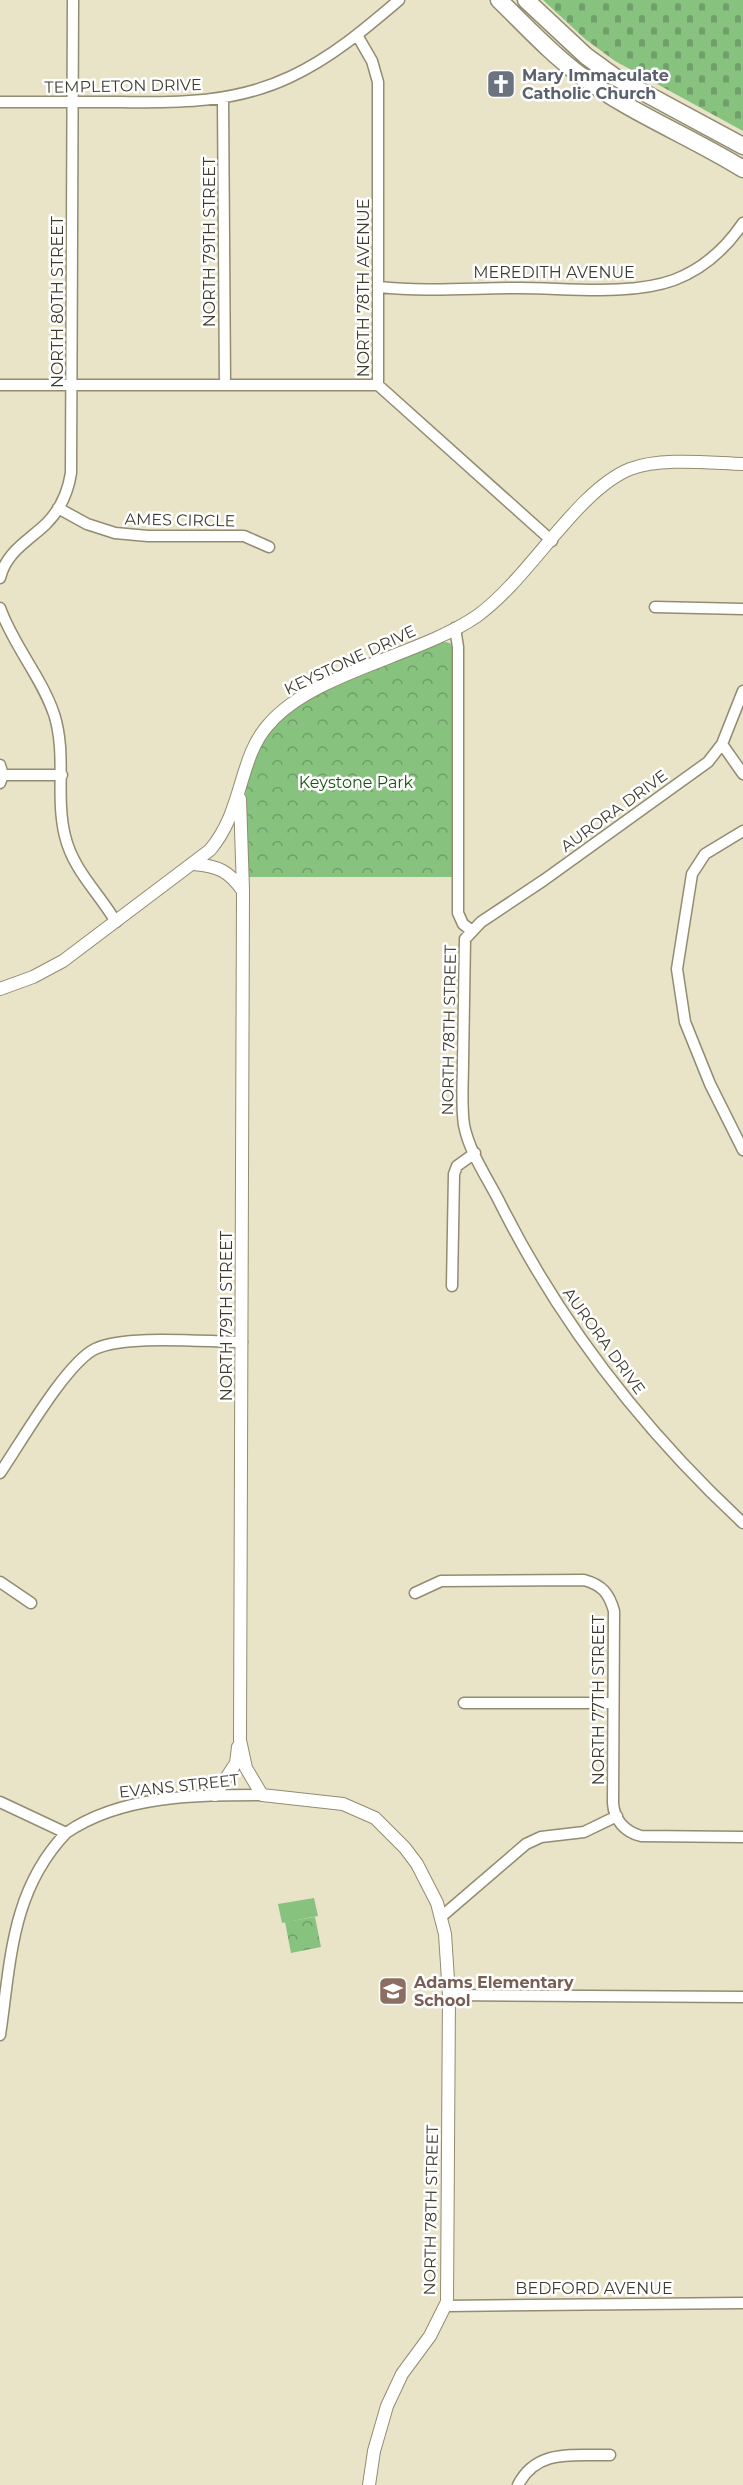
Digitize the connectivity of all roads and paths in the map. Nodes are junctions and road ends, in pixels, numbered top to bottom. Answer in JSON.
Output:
{"nodes":[{"id":1,"x":73,"y":0,"type":"edge"},
{"id":2,"x":398,"y":0,"type":"edge"},
{"id":3,"x":499,"y":0,"type":"edge"},
{"id":4,"x":526,"y":0,"type":"edge"},
{"id":5,"x":357,"y":35,"type":"junction"},
{"id":6,"x":223,"y":99,"type":"junction"},
{"id":7,"x":0,"y":102,"type":"edge"},
{"id":8,"x":73,"y":102,"type":"junction"},
{"id":9,"x":743,"y":146,"type":"edge"},
{"id":10,"x":743,"y":169,"type":"edge"},
{"id":11,"x":743,"y":223,"type":"edge"},
{"id":12,"x":379,"y":287,"type":"junction"},
{"id":13,"x":0,"y":385,"type":"edge"},
{"id":14,"x":72,"y":385,"type":"junction"},
{"id":15,"x":225,"y":385,"type":"junction"},
{"id":16,"x":378,"y":385,"type":"junction"},
{"id":17,"x":743,"y":464,"type":"edge"},
{"id":18,"x":58,"y":508,"type":"junction"},
{"id":19,"x":552,"y":541,"type":"junction"},
{"id":20,"x":269,"y":547,"type":"dead end"},
{"id":21,"x":0,"y":578,"type":"edge"},
{"id":22,"x":655,"y":607,"type":"dead end"},
{"id":23,"x":0,"y":608,"type":"edge"},
{"id":24,"x":743,"y":609,"type":"edge"},
{"id":25,"x":454,"y":628,"type":"junction"},
{"id":26,"x":743,"y":691,"type":"edge"},
{"id":27,"x":722,"y":744,"type":"junction"},
{"id":28,"x":1,"y":774,"type":"edge"},
{"id":29,"x":743,"y":774,"type":"edge"},
{"id":30,"x":62,"y":775,"type":"junction"},
{"id":31,"x":240,"y":795,"type":"junction"},
{"id":32,"x":743,"y":831,"type":"edge"},
{"id":33,"x":194,"y":864,"type":"junction"},
{"id":34,"x":243,"y":891,"type":"junction"},
{"id":35,"x":116,"y":922,"type":"junction"},
{"id":36,"x":472,"y":931,"type":"junction"},
{"id":37,"x":2,"y":987,"type":"edge"},
{"id":38,"x":743,"y":1150,"type":"edge"},
{"id":39,"x":475,"y":1153,"type":"junction"},
{"id":40,"x":453,"y":1286,"type":"dead end"},
{"id":41,"x":242,"y":1342,"type":"junction"},
{"id":42,"x":0,"y":1473,"type":"edge"},
{"id":43,"x":743,"y":1523,"type":"edge"},
{"id":44,"x":0,"y":1582,"type":"edge"},
{"id":45,"x":415,"y":1593,"type":"dead end"},
{"id":46,"x":31,"y":1603,"type":"dead end"},
{"id":47,"x":464,"y":1703,"type":"dead end"},
{"id":48,"x":613,"y":1703,"type":"junction"},
{"id":49,"x":240,"y":1740,"type":"junction"},
{"id":50,"x":215,"y":1795,"type":"junction"},
{"id":51,"x":261,"y":1795,"type":"junction"},
{"id":52,"x":0,"y":1802,"type":"edge"},
{"id":53,"x":617,"y":1816,"type":"junction"},
{"id":54,"x":66,"y":1833,"type":"junction"},
{"id":55,"x":743,"y":1837,"type":"edge"},
{"id":56,"x":441,"y":1917,"type":"junction"},
{"id":57,"x":449,"y":1995,"type":"junction"},
{"id":58,"x":743,"y":1997,"type":"edge"},
{"id":59,"x":0,"y":2035,"type":"edge"},
{"id":60,"x":743,"y":2303,"type":"edge"},
{"id":61,"x":446,"y":2306,"type":"junction"},
{"id":62,"x":610,"y":2455,"type":"dead end"},
{"id":63,"x":369,"y":2485,"type":"edge"},
{"id":64,"x":518,"y":2485,"type":"edge"}],
"edges":[{"from":1,"to":8,"type":"street","name":"NORTH 80TH STREET"},
{"from":2,"to":5,"type":"street","name":"TEMPLETON DRIVE"},
{"from":3,"to":10,"type":"main road"},
{"from":4,"to":9,"type":"main road"},
{"from":5,"to":6,"type":"street","name":"TEMPLETON DRIVE"},
{"from":5,"to":12,"type":"street","name":"NORTH 78TH AVENUE"},
{"from":6,"to":8,"type":"street","name":"TEMPLETON DRIVE"},
{"from":6,"to":15,"type":"street","name":"NORTH 79TH STREET"},
{"from":7,"to":8,"type":"street","name":"TEMPLETON DRIVE"},
{"from":8,"to":14,"type":"street","name":"NORTH 80TH STREET"},
{"from":11,"to":12,"type":"street","name":"MEREDITH AVENUE"},
{"from":12,"to":16,"type":"street","name":"NORTH 78TH AVENUE"},
{"from":13,"to":14,"type":"street"},
{"from":14,"to":15,"type":"street"},
{"from":14,"to":18,"type":"street","name":"NORTH 80TH STREET"},
{"from":15,"to":16,"type":"street"},
{"from":16,"to":19,"type":"street","name":"NORTH 78TH AVENUE"},
{"from":17,"to":19,"type":"street","name":"KEYSTONE DRIVE"},
{"from":18,"to":20,"type":"street","name":"AMES CIRCLE"},
{"from":18,"to":21,"type":"street","name":"NORTH 80TH STREET"},
{"from":19,"to":25,"type":"street","name":"KEYSTONE DRIVE"},
{"from":22,"to":24,"type":"street"},
{"from":23,"to":30,"type":"street"},
{"from":25,"to":31,"type":"street","name":"KEYSTONE DRIVE"},
{"from":25,"to":36,"type":"street","name":"NORTH 78TH STREET"},
{"from":26,"to":27,"type":"street","name":"AURORA DRIVE"},
{"from":27,"to":29,"type":"street"},
{"from":27,"to":36,"type":"street","name":"AURORA DRIVE"},
{"from":28,"to":30,"type":"street"},
{"from":30,"to":35,"type":"street"},
{"from":31,"to":33,"type":"street","name":"KEYSTONE DRIVE"},
{"from":31,"to":34,"type":"street","name":"NORTH 79TH STREET"},
{"from":32,"to":38,"type":"street"},
{"from":33,"to":34,"type":"street"},
{"from":33,"to":35,"type":"street","name":"KEYSTONE DRIVE"},
{"from":34,"to":41,"type":"street","name":"NORTH 79TH STREET"},
{"from":35,"to":37,"type":"street","name":"KEYSTONE DRIVE"},
{"from":36,"to":39,"type":"street","name":"NORTH 78TH STREET"},
{"from":39,"to":40,"type":"street"},
{"from":39,"to":43,"type":"street","name":"AURORA DRIVE"},
{"from":41,"to":42,"type":"street"},
{"from":41,"to":49,"type":"street","name":"NORTH 79TH STREET"},
{"from":44,"to":46,"type":"street"},
{"from":45,"to":48,"type":"street","name":"NORTH 77TH STREET"},
{"from":47,"to":48,"type":"street"},
{"from":48,"to":53,"type":"street","name":"NORTH 77TH STREET"},
{"from":49,"to":50,"type":"street","name":"NORTH 79TH STREET"},
{"from":49,"to":51,"type":"street","name":"NORTH 79TH STREET"},
{"from":50,"to":51,"type":"street","name":"EVANS STREET"},
{"from":50,"to":54,"type":"street","name":"EVANS STREET"},
{"from":51,"to":56,"type":"street","name":"EVANS STREET"},
{"from":52,"to":54,"type":"street"},
{"from":53,"to":55,"type":"street"},
{"from":53,"to":56,"type":"street"},
{"from":54,"to":59,"type":"street"},
{"from":56,"to":57,"type":"street","name":"NORTH 78TH STREET"},
{"from":57,"to":58,"type":"street"},
{"from":57,"to":61,"type":"street","name":"NORTH 78TH STREET"},
{"from":60,"to":61,"type":"street","name":"BEDFORD AVENUE"},
{"from":61,"to":63,"type":"street","name":"NORTH 78TH STREET"},
{"from":62,"to":64,"type":"street"}]}
